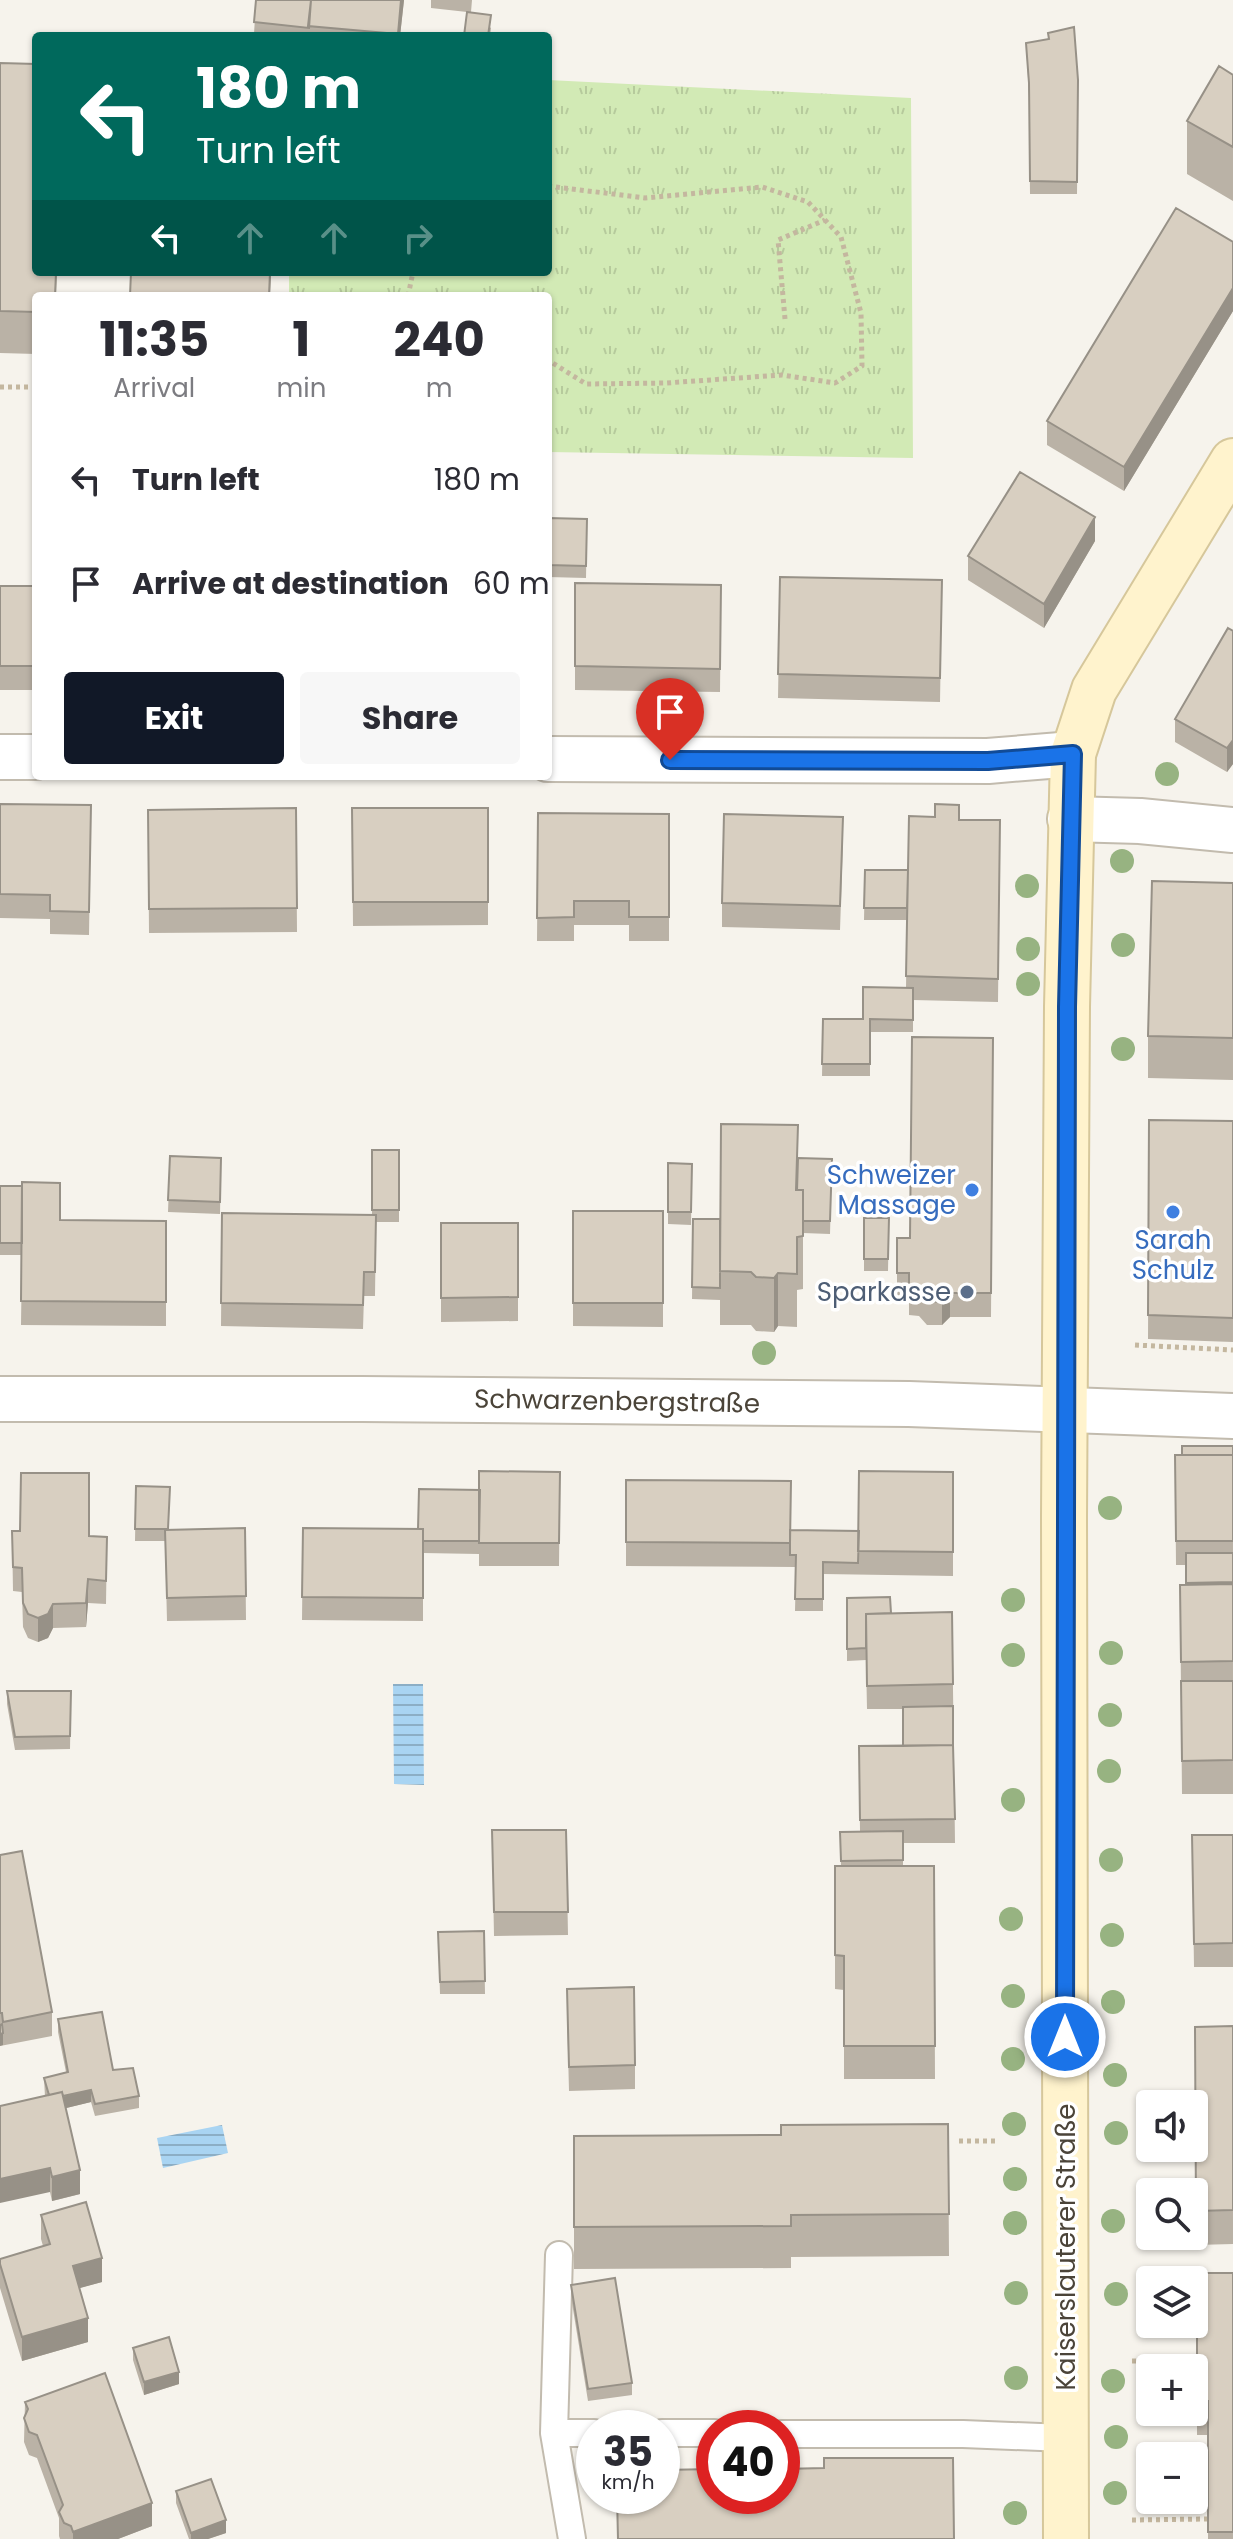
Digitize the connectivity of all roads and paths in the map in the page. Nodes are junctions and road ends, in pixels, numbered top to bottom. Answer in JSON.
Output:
{"nodes":[{"id":1,"x":552,"y":186,"type":"edge"},
{"id":2,"x":825,"y":220,"type":"junction"},
{"id":3,"x":785,"y":319,"type":"dead end"},
{"id":4,"x":552,"y":363,"type":"edge"},
{"id":5,"x":0,"y":387,"type":"edge"},
{"id":6,"x":32,"y":387,"type":"edge"},
{"id":7,"x":1233,"y":461,"type":"edge"},
{"id":8,"x":1073,"y":754,"type":"junction"},
{"id":9,"x":0,"y":757,"type":"edge"},
{"id":10,"x":32,"y":757,"type":"edge"},
{"id":11,"x":552,"y":759,"type":"edge"},
{"id":12,"x":1070,"y":819,"type":"junction"},
{"id":13,"x":1233,"y":830,"type":"edge"},
{"id":14,"x":1135,"y":1345,"type":"dead end"},
{"id":15,"x":1233,"y":1350,"type":"edge"},
{"id":16,"x":0,"y":1399,"type":"edge"},
{"id":17,"x":1065,"y":1410,"type":"junction"},
{"id":18,"x":1233,"y":1416,"type":"edge"},
{"id":19,"x":959,"y":2141,"type":"dead end"},
{"id":20,"x":997,"y":2141,"type":"dead end"},
{"id":21,"x":559,"y":2255,"type":"dead end"},
{"id":22,"x":1132,"y":2361,"type":"dead end"},
{"id":23,"x":1136,"y":2361,"type":"edge"},
{"id":24,"x":554,"y":2433,"type":"junction"},
{"id":25,"x":576,"y":2433,"type":"edge"},
{"id":26,"x":800,"y":2434,"type":"edge"},
{"id":27,"x":1065,"y":2438,"type":"junction"},
{"id":28,"x":1208,"y":2519,"type":"edge"},
{"id":29,"x":1132,"y":2520,"type":"dead end"},
{"id":30,"x":572,"y":2539,"type":"edge"},
{"id":31,"x":1066,"y":2539,"type":"edge"}],
"edges":[{"from":1,"to":2,"type":"path"},
{"from":2,"to":3,"type":"path"},
{"from":2,"to":4,"type":"path"},
{"from":5,"to":6,"type":"path"},
{"from":7,"to":8,"type":"street","name":"Kaiserslauterer Straße"},
{"from":8,"to":11,"type":"street"},
{"from":8,"to":12,"type":"street","name":"Kaiserslauterer Straße"},
{"from":9,"to":10,"type":"street"},
{"from":12,"to":13,"type":"street"},
{"from":12,"to":17,"type":"street","name":"Kaiserslauterer Straße"},
{"from":14,"to":15,"type":"path"},
{"from":16,"to":17,"type":"street","name":"Schwarzenbergstraße"},
{"from":17,"to":18,"type":"street","name":"Schwarzenbergstraße"},
{"from":17,"to":27,"type":"street","name":"Kaiserslauterer Straße"},
{"from":19,"to":20,"type":"path"},
{"from":21,"to":24,"type":"lane"},
{"from":22,"to":23,"type":"path"},
{"from":24,"to":25,"type":"lane"},
{"from":24,"to":30,"type":"lane"},
{"from":26,"to":27,"type":"lane"},
{"from":27,"to":31,"type":"street","name":"Kaiserslauterer Straße"},
{"from":28,"to":29,"type":"path"}]}
